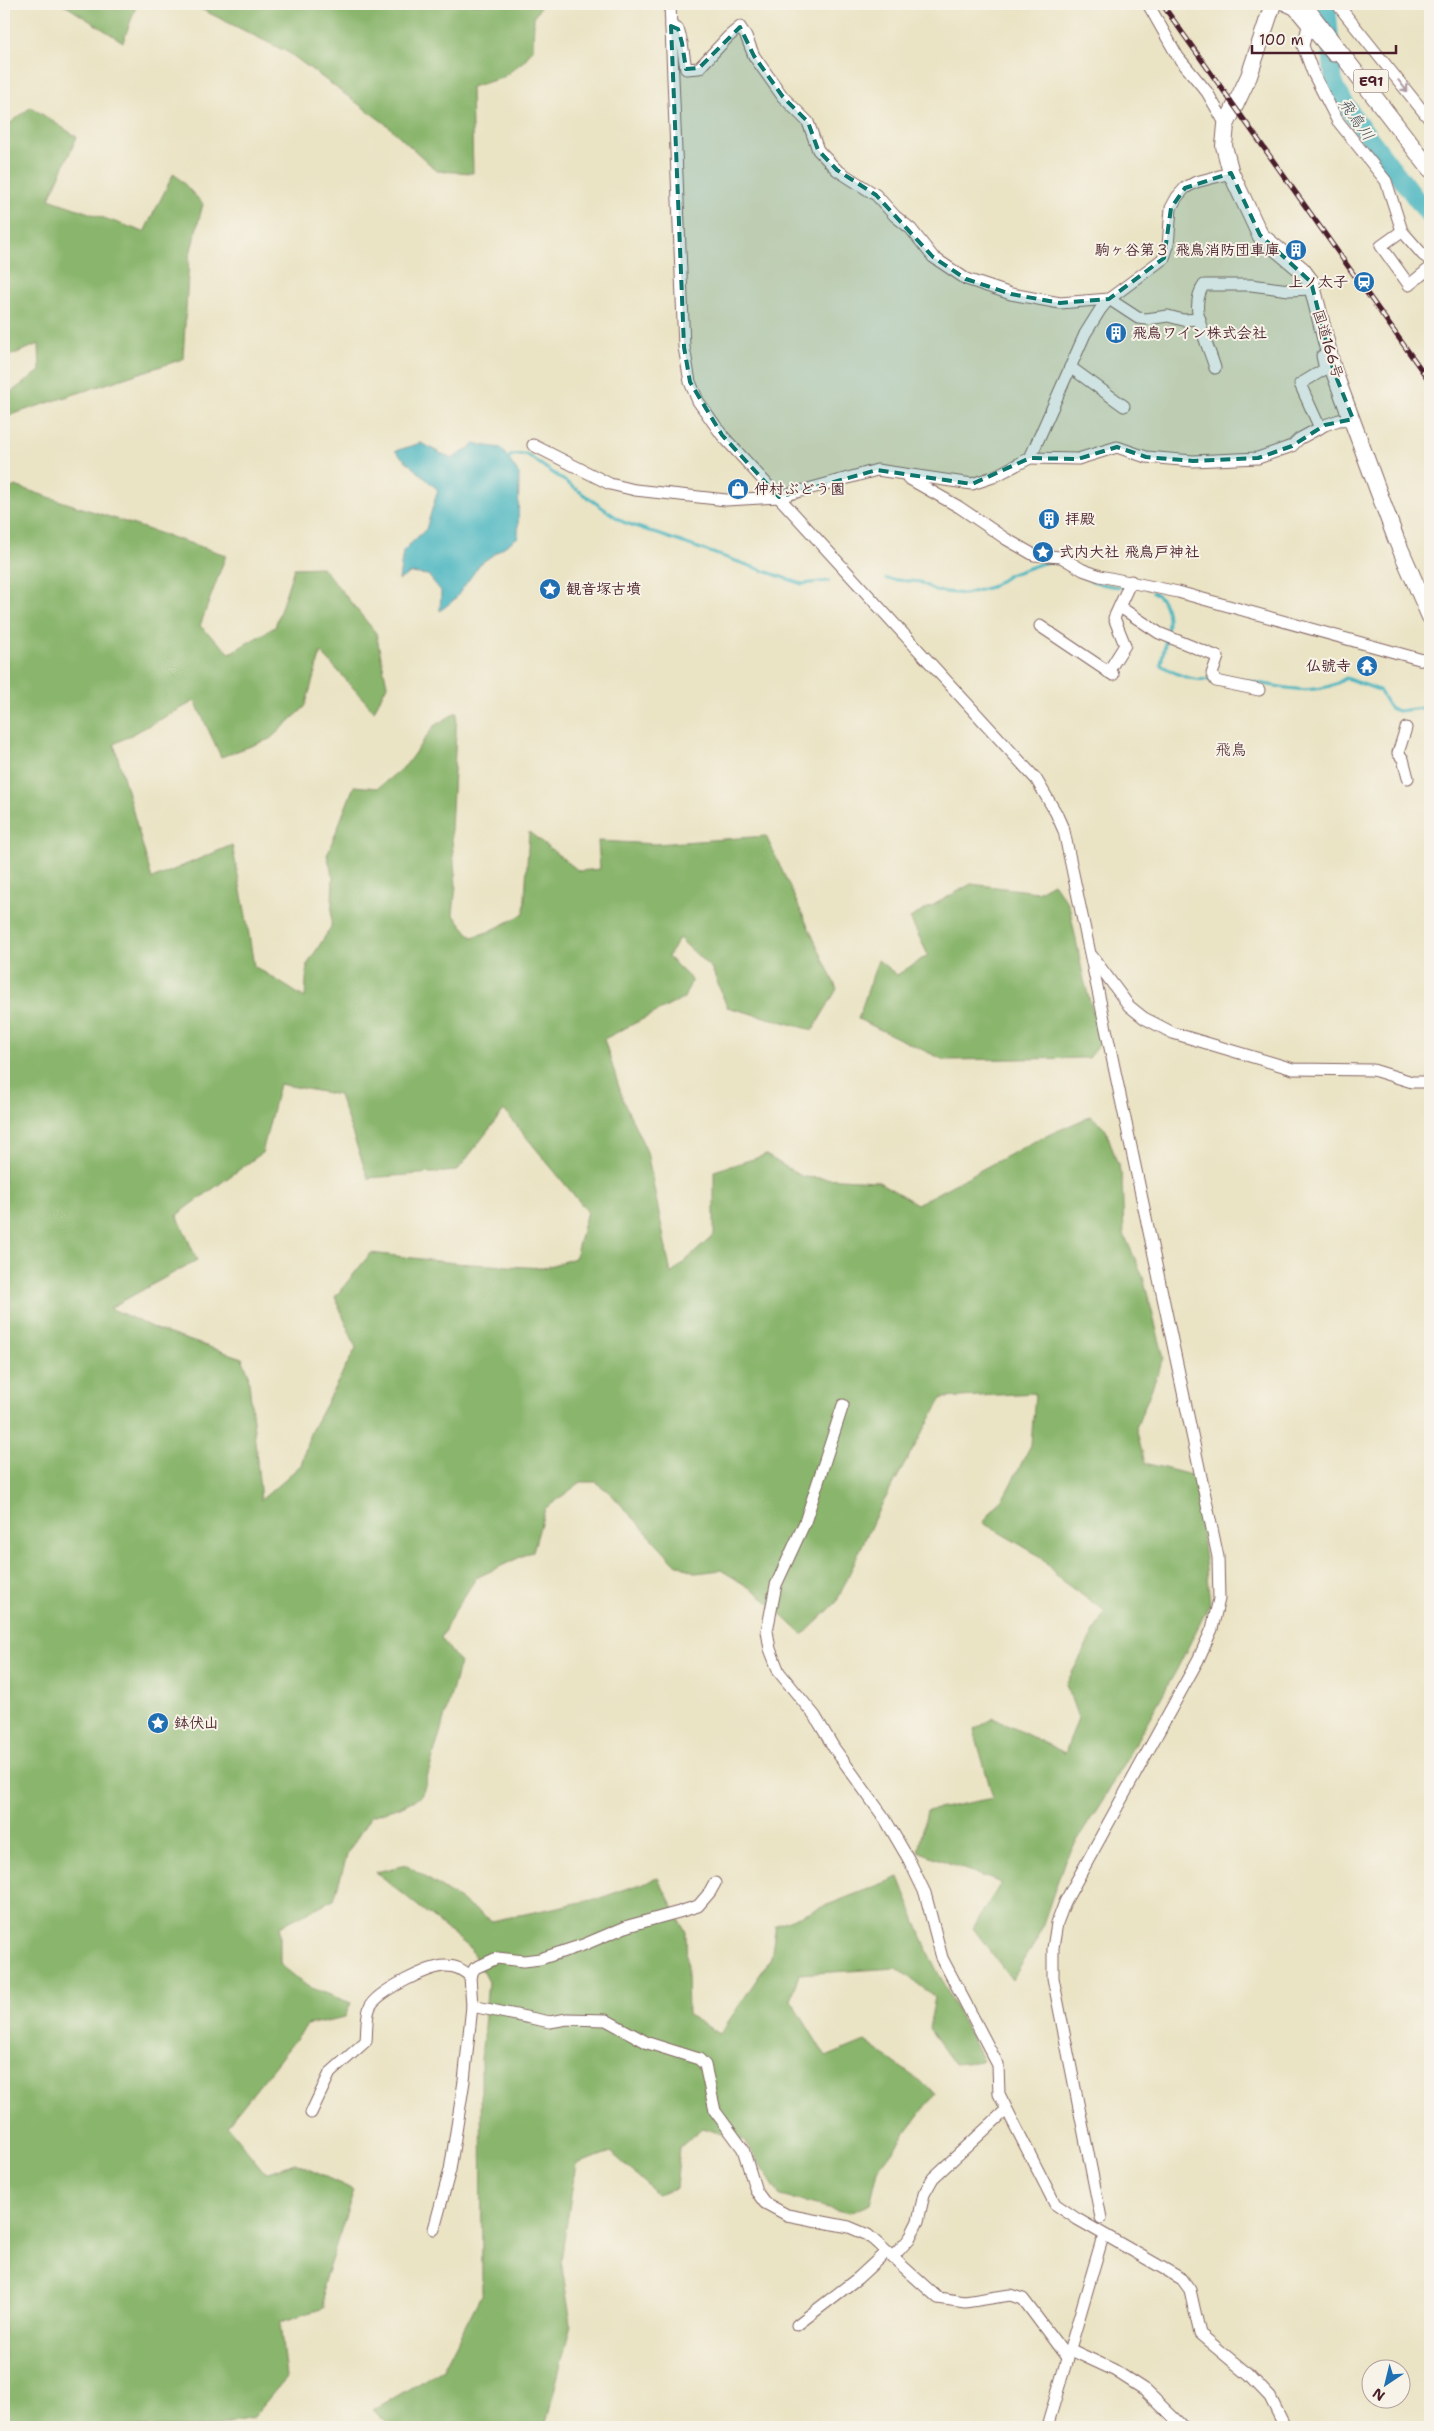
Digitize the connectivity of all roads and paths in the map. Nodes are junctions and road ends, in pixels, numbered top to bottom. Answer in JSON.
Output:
{"nodes":[{"id":1,"x":670,"y":4,"type":"edge"},
{"id":2,"x":1148,"y":4,"type":"edge"},
{"id":3,"x":1273,"y":4,"type":"edge"},
{"id":4,"x":1283,"y":4,"type":"edge"},
{"id":5,"x":1303,"y":4,"type":"edge"},
{"id":6,"x":1310,"y":4,"type":"edge"},
{"id":7,"x":1339,"y":5,"type":"edge"},
{"id":8,"x":672,"y":26,"type":"junction"},
{"id":9,"x":1312,"y":30,"type":"junction"},
{"id":10,"x":1430,"y":120,"type":"edge"},
{"id":11,"x":1226,"y":125,"type":"junction"},
{"id":12,"x":1430,"y":160,"type":"edge"},
{"id":13,"x":1430,"y":169,"type":"edge"},
{"id":14,"x":1230,"y":173,"type":"junction"},
{"id":15,"x":1430,"y":178,"type":"edge"},
{"id":16,"x":1402,"y":231,"type":"junction"},
{"id":17,"x":1430,"y":260,"type":"edge"},
{"id":18,"x":1430,"y":268,"type":"edge"},
{"id":19,"x":1312,"y":289,"type":"junction"},
{"id":20,"x":1109,"y":299,"type":"junction"},
{"id":21,"x":1200,"y":319,"type":"junction"},
{"id":22,"x":1324,"y":333,"type":"junction"},
{"id":23,"x":1070,"y":367,"type":"junction"},
{"id":24,"x":1216,"y":368,"type":"dead end"},
{"id":25,"x":1124,"y":406,"type":"dead end"},
{"id":26,"x":1353,"y":419,"type":"junction"},
{"id":27,"x":1320,"y":428,"type":"junction"},
{"id":28,"x":533,"y":446,"type":"dead end"},
{"id":29,"x":1030,"y":458,"type":"junction"},
{"id":30,"x":900,"y":473,"type":"junction"},
{"id":31,"x":779,"y":497,"type":"junction"},
{"id":32,"x":1130,"y":585,"type":"junction"},
{"id":33,"x":1120,"y":607,"type":"junction"},
{"id":34,"x":1430,"y":617,"type":"edge"},
{"id":35,"x":1040,"y":626,"type":"dead end"},
{"id":36,"x":1430,"y":662,"type":"edge"},
{"id":37,"x":1259,"y":690,"type":"dead end"},
{"id":38,"x":1406,"y":728,"type":"dead end"},
{"id":39,"x":1408,"y":778,"type":"dead end"},
{"id":40,"x":1090,"y":954,"type":"junction"},
{"id":41,"x":1430,"y":1082,"type":"edge"},
{"id":42,"x":843,"y":1405,"type":"dead end"},
{"id":43,"x":714,"y":1883,"type":"dead end"},
{"id":44,"x":470,"y":1976,"type":"junction"},
{"id":45,"x":472,"y":2006,"type":"junction"},
{"id":46,"x":1006,"y":2110,"type":"junction"},
{"id":47,"x":311,"y":2113,"type":"dead end"},
{"id":48,"x":1101,"y":2218,"type":"dead end"},
{"id":49,"x":434,"y":2229,"type":"dead end"},
{"id":50,"x":1101,"y":2242,"type":"dead end"},
{"id":51,"x":889,"y":2255,"type":"junction"},
{"id":52,"x":797,"y":2325,"type":"dead end"},
{"id":53,"x":1069,"y":2354,"type":"junction"},
{"id":54,"x":1047,"y":2427,"type":"edge"},
{"id":55,"x":1183,"y":2427,"type":"edge"},
{"id":56,"x":1285,"y":2427,"type":"edge"}],
"edges":[{"from":1,"to":8,"type":"street"},
{"from":2,"to":11,"type":"street"},
{"from":3,"to":11,"type":"highway","name":"国道166号"},
{"from":4,"to":9,"type":"street"},
{"from":5,"to":13,"type":"highway","number":"E91"},
{"from":6,"to":12,"type":"highway","number":"E91"},
{"from":7,"to":10,"type":"street","one_way":true},
{"from":8,"to":20,"type":"street"},
{"from":8,"to":31,"type":"street"},
{"from":9,"to":15,"type":"street"},
{"from":9,"to":16,"type":"street"},
{"from":11,"to":14,"type":"highway","name":"国道166号"},
{"from":14,"to":19,"type":"highway","name":"国道166号"},
{"from":14,"to":20,"type":"street"},
{"from":16,"to":17,"type":"street"},
{"from":16,"to":18,"type":"street"},
{"from":19,"to":21,"type":"street"},
{"from":19,"to":22,"type":"highway","name":"国道166号"},
{"from":20,"to":21,"type":"street"},
{"from":20,"to":23,"type":"street"},
{"from":21,"to":24,"type":"street"},
{"from":22,"to":26,"type":"highway","name":"国道166号"},
{"from":22,"to":27,"type":"street"},
{"from":23,"to":25,"type":"street"},
{"from":23,"to":29,"type":"street"},
{"from":26,"to":27,"type":"street"},
{"from":26,"to":34,"type":"highway","name":"国道166号"},
{"from":27,"to":29,"type":"street"},
{"from":28,"to":31,"type":"street"},
{"from":29,"to":30,"type":"street"},
{"from":30,"to":31,"type":"street"},
{"from":30,"to":32,"type":"street"},
{"from":31,"to":40,"type":"street"},
{"from":32,"to":33,"type":"street"},
{"from":32,"to":36,"type":"street"},
{"from":33,"to":35,"type":"street"},
{"from":33,"to":37,"type":"street"},
{"from":38,"to":39,"type":"street"},
{"from":40,"to":41,"type":"street"},
{"from":40,"to":48,"type":"street"},
{"from":42,"to":46,"type":"street"},
{"from":43,"to":44,"type":"street"},
{"from":44,"to":45,"type":"street"},
{"from":44,"to":47,"type":"street"},
{"from":45,"to":49,"type":"street"},
{"from":45,"to":51,"type":"street"},
{"from":46,"to":51,"type":"street"},
{"from":46,"to":56,"type":"street"},
{"from":50,"to":53,"type":"street"},
{"from":51,"to":52,"type":"street"},
{"from":51,"to":53,"type":"street"},
{"from":53,"to":54,"type":"street"},
{"from":53,"to":55,"type":"street"}]}
